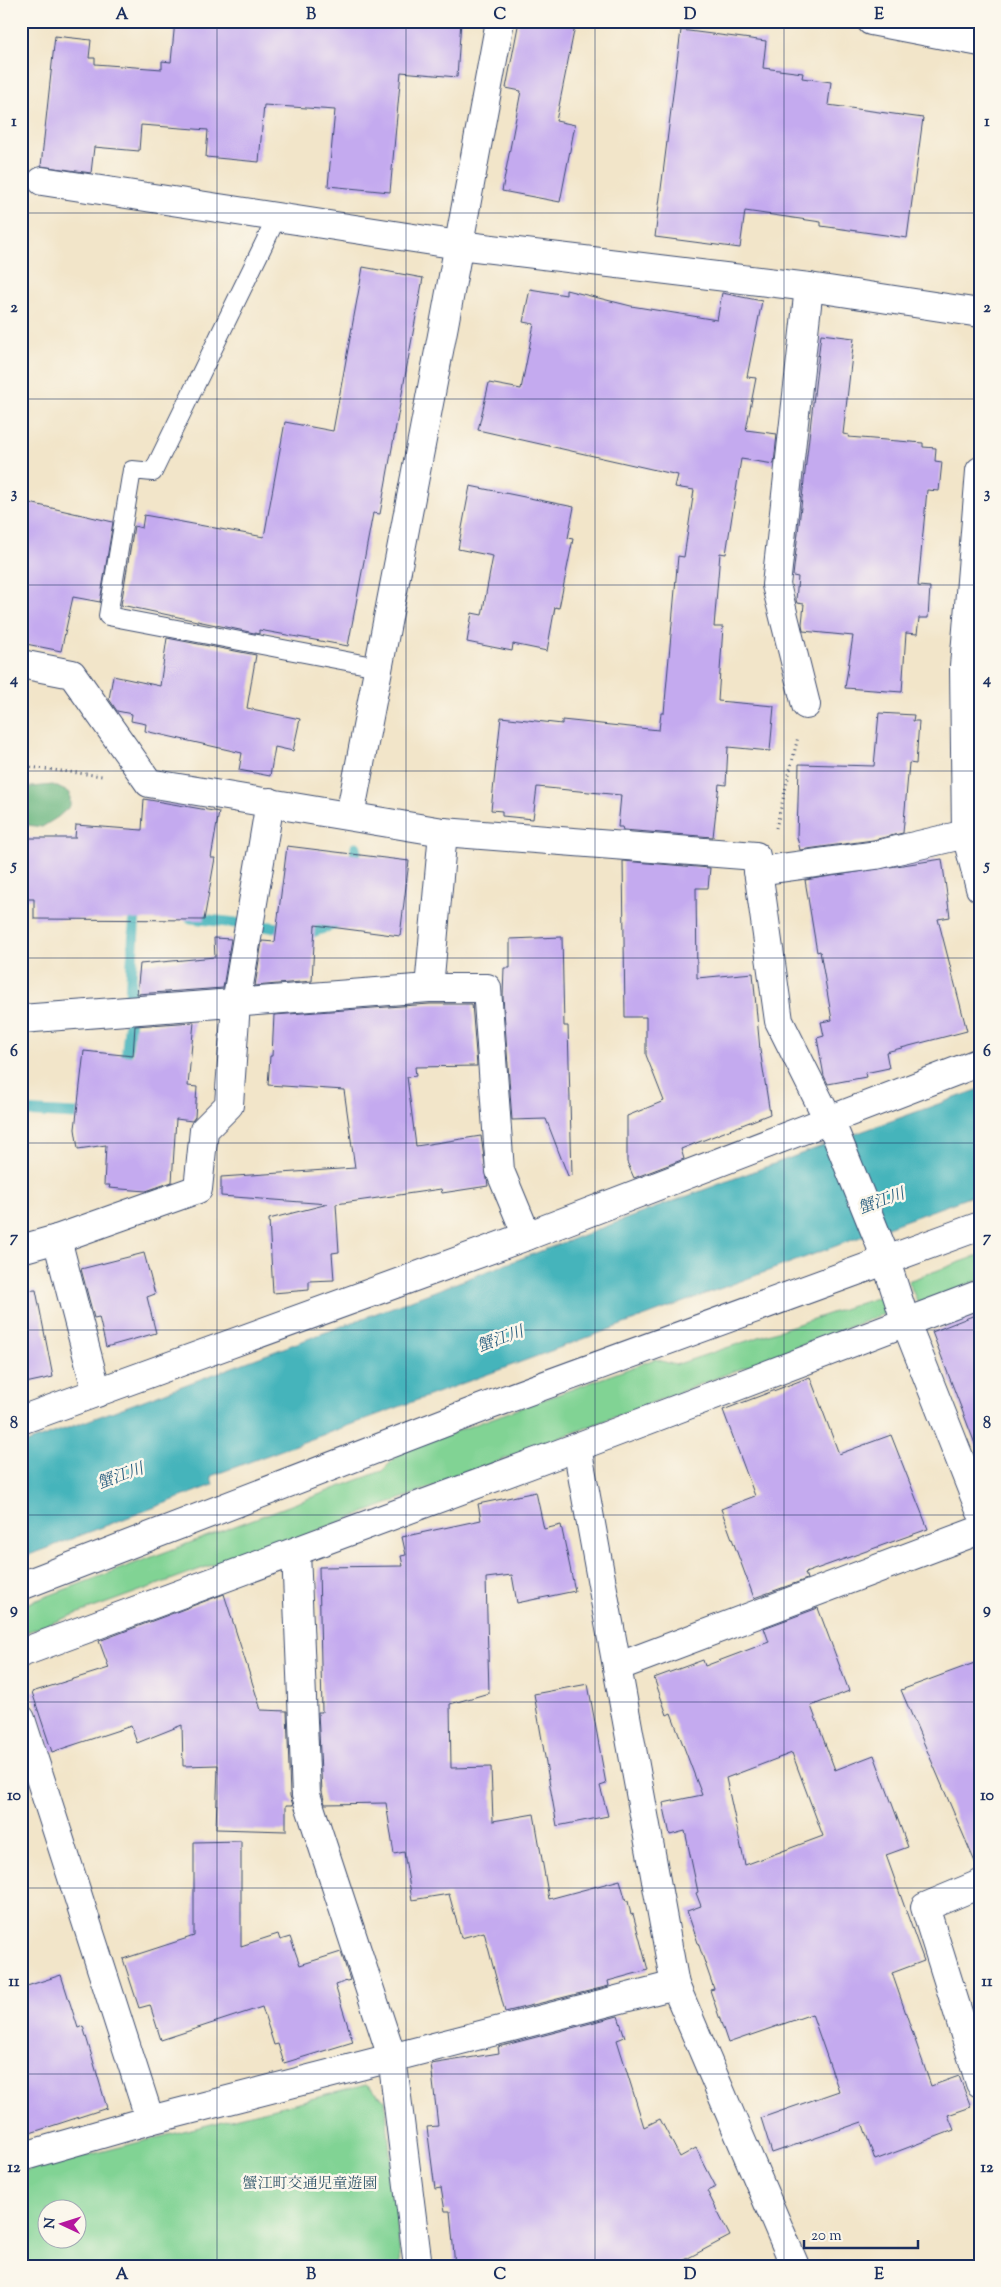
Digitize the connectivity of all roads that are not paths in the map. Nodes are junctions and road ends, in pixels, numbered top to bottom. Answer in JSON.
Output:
{"nodes":[{"id":1,"x":500,"y":21,"type":"edge"},
{"id":2,"x":871,"y":21,"type":"edge"},
{"id":3,"x":974,"y":34,"type":"edge"},
{"id":4,"x":42,"y":181,"type":"dead end"},
{"id":5,"x":277,"y":217,"type":"junction"},
{"id":6,"x":459,"y":245,"type":"junction"},
{"id":7,"x":809,"y":287,"type":"junction"},
{"id":8,"x":980,"y":313,"type":"edge"},
{"id":9,"x":980,"y":470,"type":"edge"},
{"id":10,"x":978,"y":531,"type":"edge"},
{"id":11,"x":21,"y":664,"type":"edge"},
{"id":12,"x":972,"y":666,"type":"edge"},
{"id":13,"x":378,"y":667,"type":"junction"},
{"id":14,"x":806,"y":705,"type":"road end"},
{"id":15,"x":270,"y":802,"type":"junction"},
{"id":16,"x":350,"y":816,"type":"junction"},
{"id":17,"x":443,"y":832,"type":"junction"},
{"id":18,"x":973,"y":834,"type":"edge"},
{"id":19,"x":762,"y":870,"type":"junction"},
{"id":20,"x":980,"y":888,"type":"edge"},
{"id":21,"x":429,"y":988,"type":"junction"},
{"id":22,"x":236,"y":1002,"type":"junction"},
{"id":23,"x":21,"y":1019,"type":"edge"},
{"id":24,"x":980,"y":1062,"type":"edge"},
{"id":25,"x":832,"y":1127,"type":"junction"},
{"id":26,"x":980,"y":1226,"type":"edge"},
{"id":27,"x":527,"y":1236,"type":"junction"},
{"id":28,"x":57,"y":1239,"type":"junction"},
{"id":29,"x":21,"y":1249,"type":"edge"},
{"id":30,"x":883,"y":1253,"type":"junction"},
{"id":31,"x":980,"y":1294,"type":"edge"},
{"id":32,"x":906,"y":1323,"type":"junction"},
{"id":33,"x":97,"y":1393,"type":"junction"},
{"id":34,"x":21,"y":1420,"type":"edge"},
{"id":35,"x":577,"y":1447,"type":"junction"},
{"id":36,"x":980,"y":1510,"type":"edge"},
{"id":37,"x":980,"y":1530,"type":"edge"},
{"id":38,"x":296,"y":1552,"type":"junction"},
{"id":39,"x":21,"y":1586,"type":"edge"},
{"id":40,"x":21,"y":1653,"type":"edge"},
{"id":41,"x":617,"y":1667,"type":"junction"},
{"id":42,"x":21,"y":1719,"type":"edge"},
{"id":43,"x":980,"y":1884,"type":"edge"},
{"id":44,"x":676,"y":1985,"type":"junction"},
{"id":45,"x":392,"y":2057,"type":"junction"},
{"id":46,"x":980,"y":2083,"type":"edge"},
{"id":47,"x":150,"y":2120,"type":"junction"},
{"id":48,"x":21,"y":2157,"type":"edge"},
{"id":49,"x":418,"y":2266,"type":"edge"},
{"id":50,"x":795,"y":2266,"type":"edge"}],
"edges":[{"from":1,"to":6,"type":"street"},
{"from":2,"to":3,"type":"street"},
{"from":4,"to":5,"type":"street"},
{"from":5,"to":6,"type":"street"},
{"from":5,"to":13,"type":"lane"},
{"from":6,"to":7,"type":"street"},
{"from":6,"to":13,"type":"street"},
{"from":7,"to":8,"type":"street"},
{"from":7,"to":14,"type":"street"},
{"from":9,"to":10,"type":"street"},
{"from":10,"to":12,"type":"street"},
{"from":11,"to":15,"type":"street"},
{"from":12,"to":18,"type":"street"},
{"from":13,"to":16,"type":"street"},
{"from":15,"to":16,"type":"street"},
{"from":15,"to":22,"type":"street"},
{"from":16,"to":17,"type":"street"},
{"from":17,"to":19,"type":"street"},
{"from":17,"to":21,"type":"street"},
{"from":18,"to":19,"type":"street"},
{"from":18,"to":20,"type":"street"},
{"from":19,"to":25,"type":"street"},
{"from":21,"to":22,"type":"street"},
{"from":21,"to":27,"type":"street"},
{"from":22,"to":23,"type":"street"},
{"from":22,"to":28,"type":"street"},
{"from":24,"to":25,"type":"street"},
{"from":25,"to":27,"type":"street"},
{"from":25,"to":30,"type":"street"},
{"from":26,"to":30,"type":"street"},
{"from":27,"to":33,"type":"street"},
{"from":28,"to":29,"type":"street"},
{"from":28,"to":33,"type":"street"},
{"from":30,"to":32,"type":"street"},
{"from":30,"to":39,"type":"street"},
{"from":31,"to":32,"type":"street"},
{"from":32,"to":35,"type":"street"},
{"from":32,"to":36,"type":"street"},
{"from":33,"to":34,"type":"street"},
{"from":35,"to":38,"type":"street"},
{"from":35,"to":41,"type":"street"},
{"from":37,"to":41,"type":"street"},
{"from":38,"to":40,"type":"street"},
{"from":38,"to":45,"type":"street"},
{"from":41,"to":44,"type":"street"},
{"from":42,"to":47,"type":"street"},
{"from":43,"to":46,"type":"street"},
{"from":44,"to":45,"type":"street"},
{"from":44,"to":50,"type":"street"},
{"from":45,"to":47,"type":"street"},
{"from":45,"to":49,"type":"street"},
{"from":47,"to":48,"type":"street"}]}
